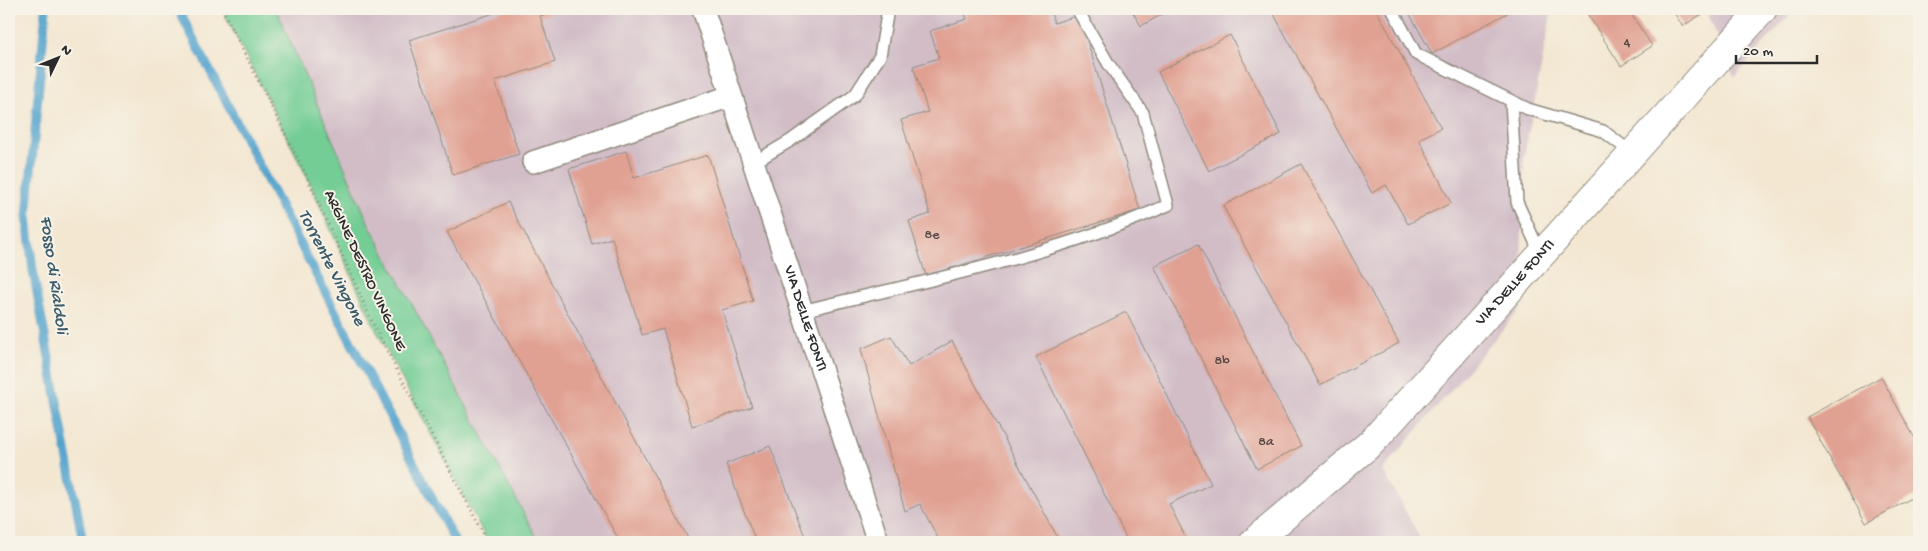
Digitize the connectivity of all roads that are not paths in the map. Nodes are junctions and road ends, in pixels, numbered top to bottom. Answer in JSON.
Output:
{"nodes":[{"id":1,"x":703,"y":9,"type":"edge"},
{"id":2,"x":888,"y":9,"type":"edge"},
{"id":3,"x":1077,"y":9,"type":"edge"},
{"id":4,"x":1392,"y":9,"type":"edge"},
{"id":5,"x":1764,"y":9,"type":"edge"},
{"id":6,"x":732,"y":96,"type":"junction"},
{"id":7,"x":1511,"y":101,"type":"junction"},
{"id":8,"x":1632,"y":153,"type":"junction"},
{"id":9,"x":533,"y":162,"type":"dead end"},
{"id":10,"x":754,"y":163,"type":"junction"},
{"id":11,"x":1540,"y":255,"type":"junction"},
{"id":12,"x":802,"y":311,"type":"junction"},
{"id":13,"x":878,"y":542,"type":"edge"},
{"id":14,"x":1254,"y":542,"type":"edge"}],
"edges":[{"from":1,"to":6,"type":"street","name":"VIA DELLE FONTI"},
{"from":2,"to":10,"type":"lane"},
{"from":3,"to":12,"type":"lane"},
{"from":4,"to":7,"type":"lane"},
{"from":5,"to":8,"type":"street","name":"VIA DELLE FONTI"},
{"from":6,"to":9,"type":"street"},
{"from":6,"to":10,"type":"street","name":"VIA DELLE FONTI"},
{"from":7,"to":8,"type":"lane"},
{"from":7,"to":11,"type":"lane"},
{"from":8,"to":11,"type":"street","name":"VIA DELLE FONTI"},
{"from":10,"to":12,"type":"street","name":"VIA DELLE FONTI"},
{"from":11,"to":14,"type":"street","name":"VIA DELLE FONTI"},
{"from":12,"to":13,"type":"street","name":"VIA DELLE FONTI"}]}
